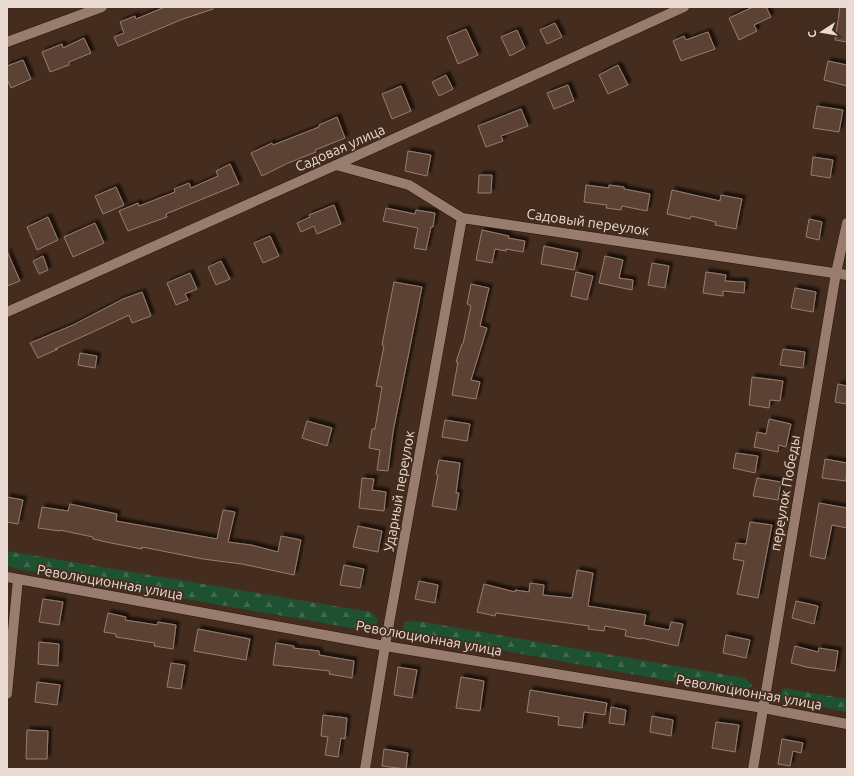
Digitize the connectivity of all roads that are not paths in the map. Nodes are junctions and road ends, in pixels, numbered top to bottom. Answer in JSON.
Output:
{"nodes":[{"id":1,"x":102,"y":7,"type":"edge"},
{"id":2,"x":684,"y":7,"type":"edge"},
{"id":3,"x":7,"y":42,"type":"edge"},
{"id":4,"x":336,"y":165,"type":"junction"},
{"id":5,"x":462,"y":218,"type":"junction"},
{"id":6,"x":847,"y":223,"type":"edge"},
{"id":7,"x":836,"y":273,"type":"junction"},
{"id":8,"x":847,"y":275,"type":"edge"},
{"id":9,"x":7,"y":312,"type":"edge"},
{"id":10,"x":7,"y":577,"type":"edge"},
{"id":11,"x":18,"y":579,"type":"junction"},
{"id":12,"x":385,"y":646,"type":"junction"},
{"id":13,"x":7,"y":694,"type":"edge"},
{"id":14,"x":763,"y":708,"type":"junction"},
{"id":15,"x":847,"y":724,"type":"edge"},
{"id":16,"x":365,"y":769,"type":"edge"},
{"id":17,"x":753,"y":769,"type":"edge"}],
"edges":[{"from":1,"to":3,"type":"street"},
{"from":2,"to":4,"type":"street","name":"Садовая улица"},
{"from":4,"to":5,"type":"street","name":"Садовый переулок"},
{"from":4,"to":9,"type":"street","name":"Садовая улица"},
{"from":5,"to":7,"type":"street","name":"Садовый переулок"},
{"from":5,"to":12,"type":"street","name":"Ударный переулок"},
{"from":6,"to":7,"type":"street","name":"переулок Победы"},
{"from":7,"to":8,"type":"street","name":"Садовый переулок"},
{"from":7,"to":14,"type":"street","name":"переулок Победы"},
{"from":10,"to":11,"type":"street","name":"Революционная улица"},
{"from":11,"to":12,"type":"street","name":"Революционная улица"},
{"from":11,"to":13,"type":"street"},
{"from":12,"to":14,"type":"street","name":"Революционная улица"},
{"from":12,"to":16,"type":"street","name":"Ударный переулок"},
{"from":14,"to":15,"type":"street","name":"Революционная улица"},
{"from":14,"to":17,"type":"street","name":"переулок Победы"}]}
